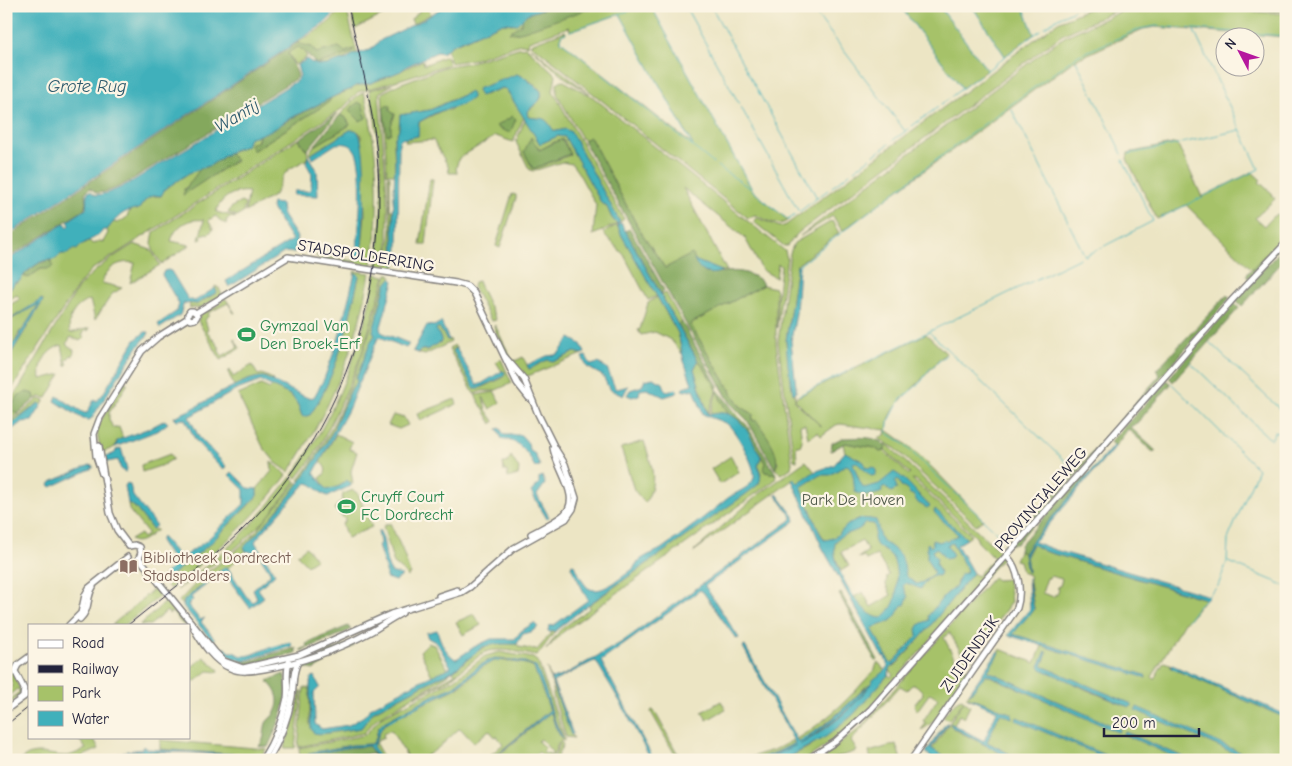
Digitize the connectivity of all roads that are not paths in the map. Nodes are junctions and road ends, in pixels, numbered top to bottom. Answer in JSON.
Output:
{"nodes":[{"id":1,"x":1286,"y":243,"type":"edge"},
{"id":2,"x":129,"y":546,"type":"junction"},
{"id":3,"x":1007,"y":556,"type":"junction"},
{"id":4,"x":128,"y":557,"type":"junction"},
{"id":5,"x":138,"y":558,"type":"junction"},
{"id":6,"x":406,"y":610,"type":"junction"},
{"id":7,"x":191,"y":623,"type":"junction"},
{"id":8,"x":72,"y":624,"type":"edge"},
{"id":9,"x":299,"y":655,"type":"junction"},
{"id":10,"x":28,"y":658,"type":"edge"},
{"id":11,"x":283,"y":658,"type":"junction"},
{"id":12,"x":298,"y":662,"type":"junction"},
{"id":13,"x":289,"y":663,"type":"junction"},
{"id":14,"x":275,"y":667,"type":"junction"},
{"id":15,"x":293,"y":673,"type":"junction"},
{"id":16,"x":287,"y":675,"type":"junction"},
{"id":17,"x":28,"y":694,"type":"edge"},
{"id":18,"x":23,"y":697,"type":"junction"},
{"id":19,"x":6,"y":710,"type":"edge"},
{"id":20,"x":262,"y":760,"type":"edge"},
{"id":21,"x":268,"y":760,"type":"edge"},
{"id":22,"x":806,"y":760,"type":"edge"},
{"id":23,"x":911,"y":760,"type":"edge"}],
"edges":[{"from":1,"to":3,"type":"street","name":"PROVINCIALEWEG"},
{"from":2,"to":4,"type":"street"},
{"from":2,"to":5,"type":"street"},
{"from":2,"to":6,"type":"street","name":"STADSPOLDERRING"},
{"from":3,"to":22,"type":"street","name":"PROVINCIALEWEG"},
{"from":3,"to":23,"type":"street","name":"ZUIDENDIJK"},
{"from":4,"to":5,"type":"street"},
{"from":4,"to":8,"type":"street"},
{"from":5,"to":7,"type":"street","name":"STADSPOLDERRING"},
{"from":6,"to":9,"type":"street","name":"STADSPOLDERRING"},
{"from":6,"to":12,"type":"street","name":"STADSPOLDERRING"},
{"from":7,"to":11,"type":"street","name":"STADSPOLDERRING"},
{"from":7,"to":14,"type":"street","name":"STADSPOLDERRING"},
{"from":9,"to":11,"type":"street","name":"STADSPOLDERRING"},
{"from":9,"to":13,"type":"street"},
{"from":10,"to":18,"type":"street"},
{"from":11,"to":13,"type":"street"},
{"from":12,"to":13,"type":"street","name":"STADSPOLDERRING"},
{"from":12,"to":15,"type":"street"},
{"from":13,"to":14,"type":"street","name":"STADSPOLDERRING"},
{"from":13,"to":15,"type":"street"},
{"from":13,"to":16,"type":"street"},
{"from":14,"to":16,"type":"street"},
{"from":15,"to":21,"type":"street"},
{"from":16,"to":20,"type":"street"},
{"from":17,"to":18,"type":"street"},
{"from":18,"to":19,"type":"street"}]}
